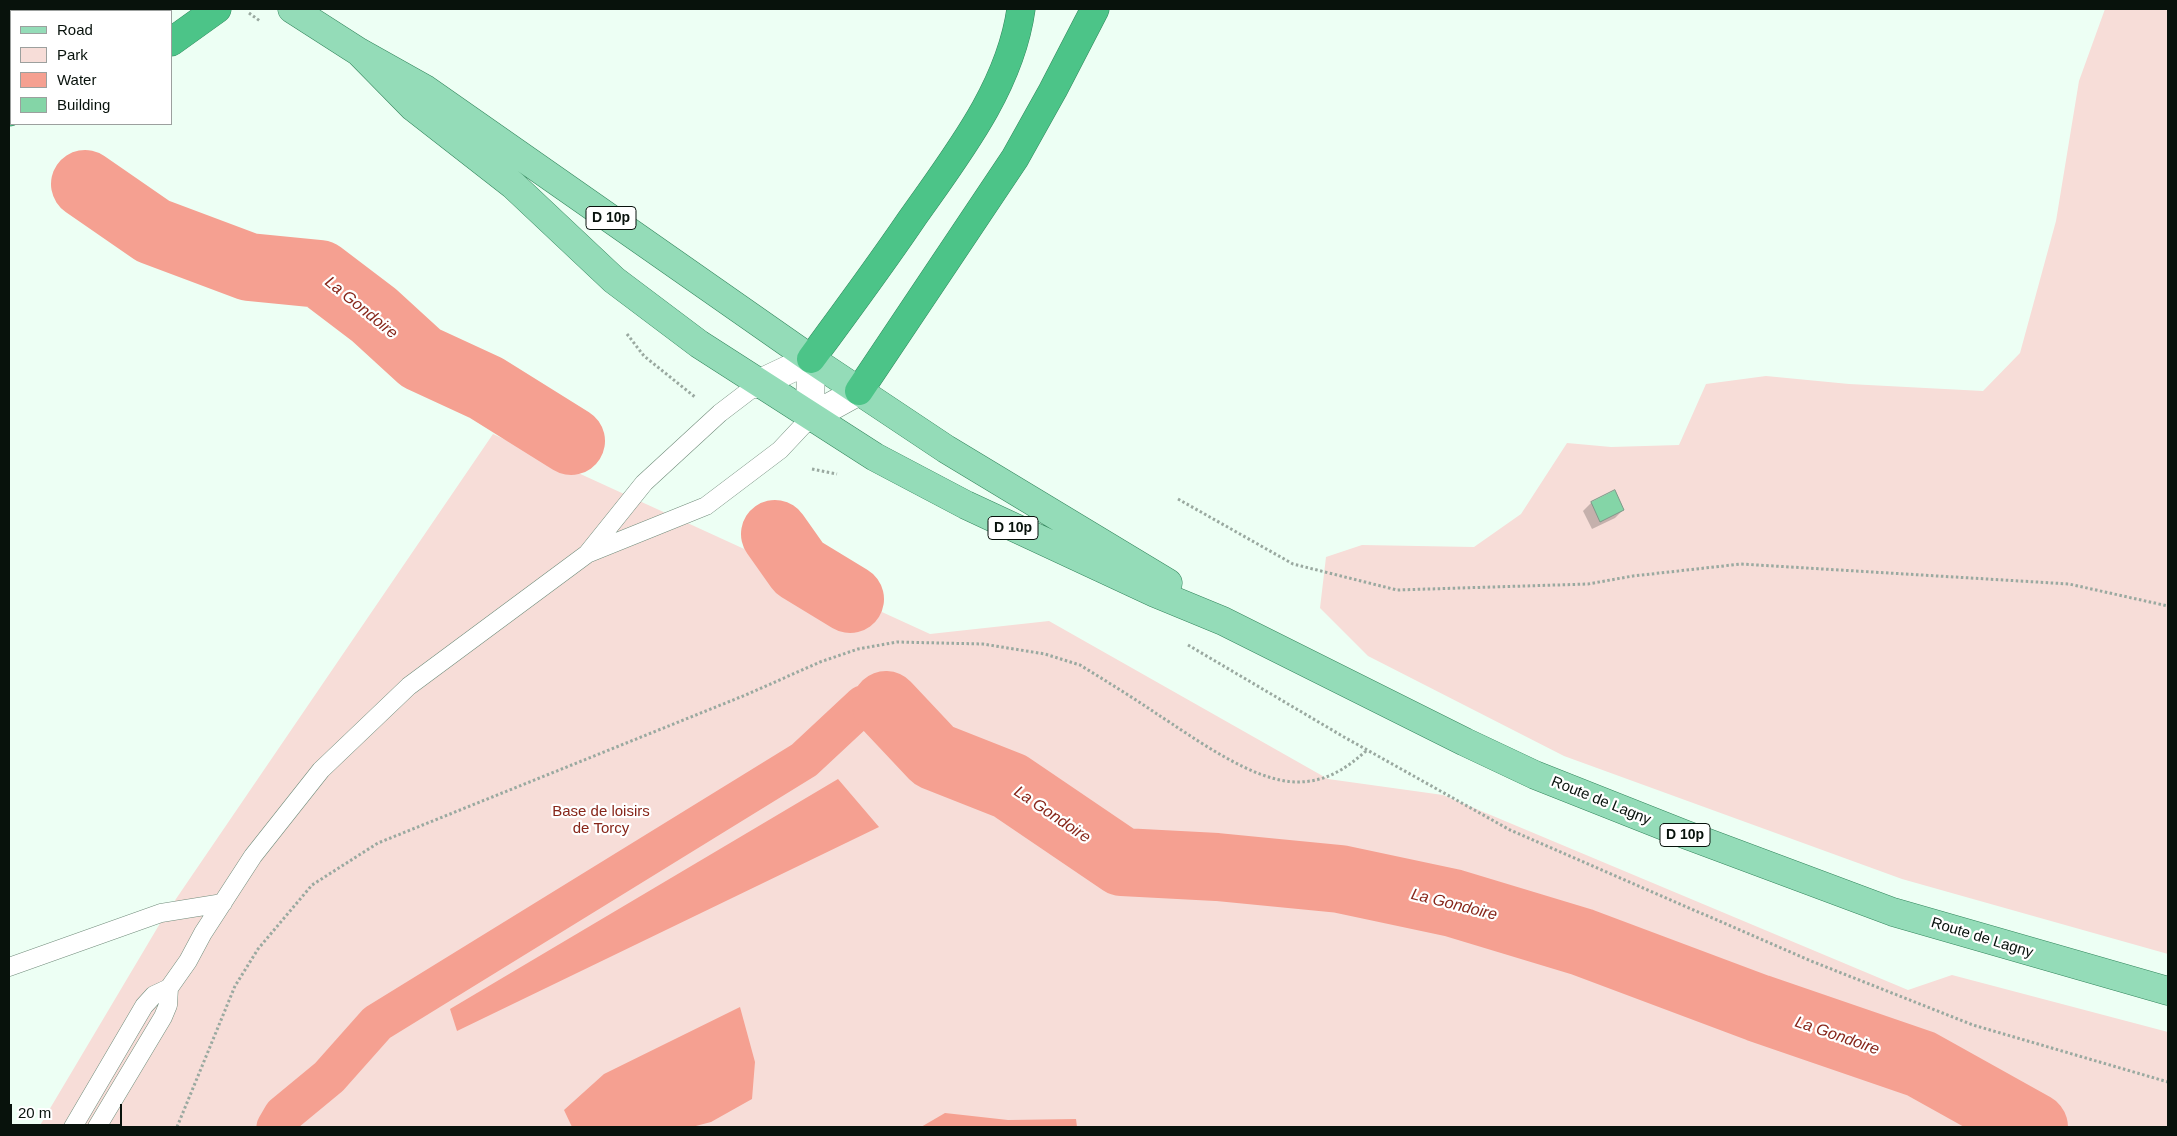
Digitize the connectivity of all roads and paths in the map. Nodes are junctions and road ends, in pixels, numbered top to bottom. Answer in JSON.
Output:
{"nodes":[{"id":1,"x":217,"y":9,"type":"edge"},
{"id":2,"x":292,"y":9,"type":"edge"},
{"id":3,"x":1021,"y":9,"type":"edge"},
{"id":4,"x":1095,"y":9,"type":"edge"},
{"id":5,"x":172,"y":41,"type":"edge"},
{"id":6,"x":359,"y":52,"type":"junction"},
{"id":7,"x":811,"y":359,"type":"junction"},
{"id":8,"x":758,"y":384,"type":"junction"},
{"id":9,"x":859,"y":391,"type":"junction"},
{"id":10,"x":810,"y":418,"type":"junction"},
{"id":11,"x":1178,"y":499,"type":"dead end"},
{"id":12,"x":587,"y":554,"type":"junction"},
{"id":13,"x":2168,"y":606,"type":"edge"},
{"id":14,"x":1223,"y":621,"type":"junction"},
{"id":15,"x":223,"y":903,"type":"junction"},
{"id":16,"x":9,"y":967,"type":"edge"},
{"id":17,"x":169,"y":988,"type":"junction"},
{"id":18,"x":2168,"y":991,"type":"edge"},
{"id":19,"x":2168,"y":1082,"type":"edge"},
{"id":20,"x":73,"y":1127,"type":"edge"},
{"id":21,"x":97,"y":1127,"type":"edge"},
{"id":22,"x":177,"y":1127,"type":"edge"}],
"edges":[{"from":1,"to":5,"type":"highway"},
{"from":2,"to":6,"type":"main road","number":"D 10p"},
{"from":3,"to":7,"type":"highway"},
{"from":4,"to":9,"type":"highway"},
{"from":6,"to":7,"type":"main road","number":"D 10p"},
{"from":6,"to":8,"type":"main road","number":"D 10p"},
{"from":7,"to":8,"type":"main road"},
{"from":7,"to":9,"type":"main road","number":"D 10p"},
{"from":7,"to":10,"type":"main road"},
{"from":8,"to":10,"type":"main road","number":"D 10p"},
{"from":8,"to":12,"type":"lane"},
{"from":9,"to":10,"type":"main road"},
{"from":9,"to":14,"type":"main road","number":"D 10p"},
{"from":10,"to":12,"type":"lane"},
{"from":10,"to":14,"type":"main road","number":"D 10p"},
{"from":11,"to":13,"type":"path"},
{"from":12,"to":15,"type":"lane"},
{"from":14,"to":18,"type":"main road","name":"Route de Lagny","number":"D 10p"},
{"from":15,"to":16,"type":"lane"},
{"from":15,"to":17,"type":"lane"},
{"from":17,"to":20,"type":"lane"},
{"from":17,"to":21,"type":"lane"},
{"from":19,"to":22,"type":"path"}]}
